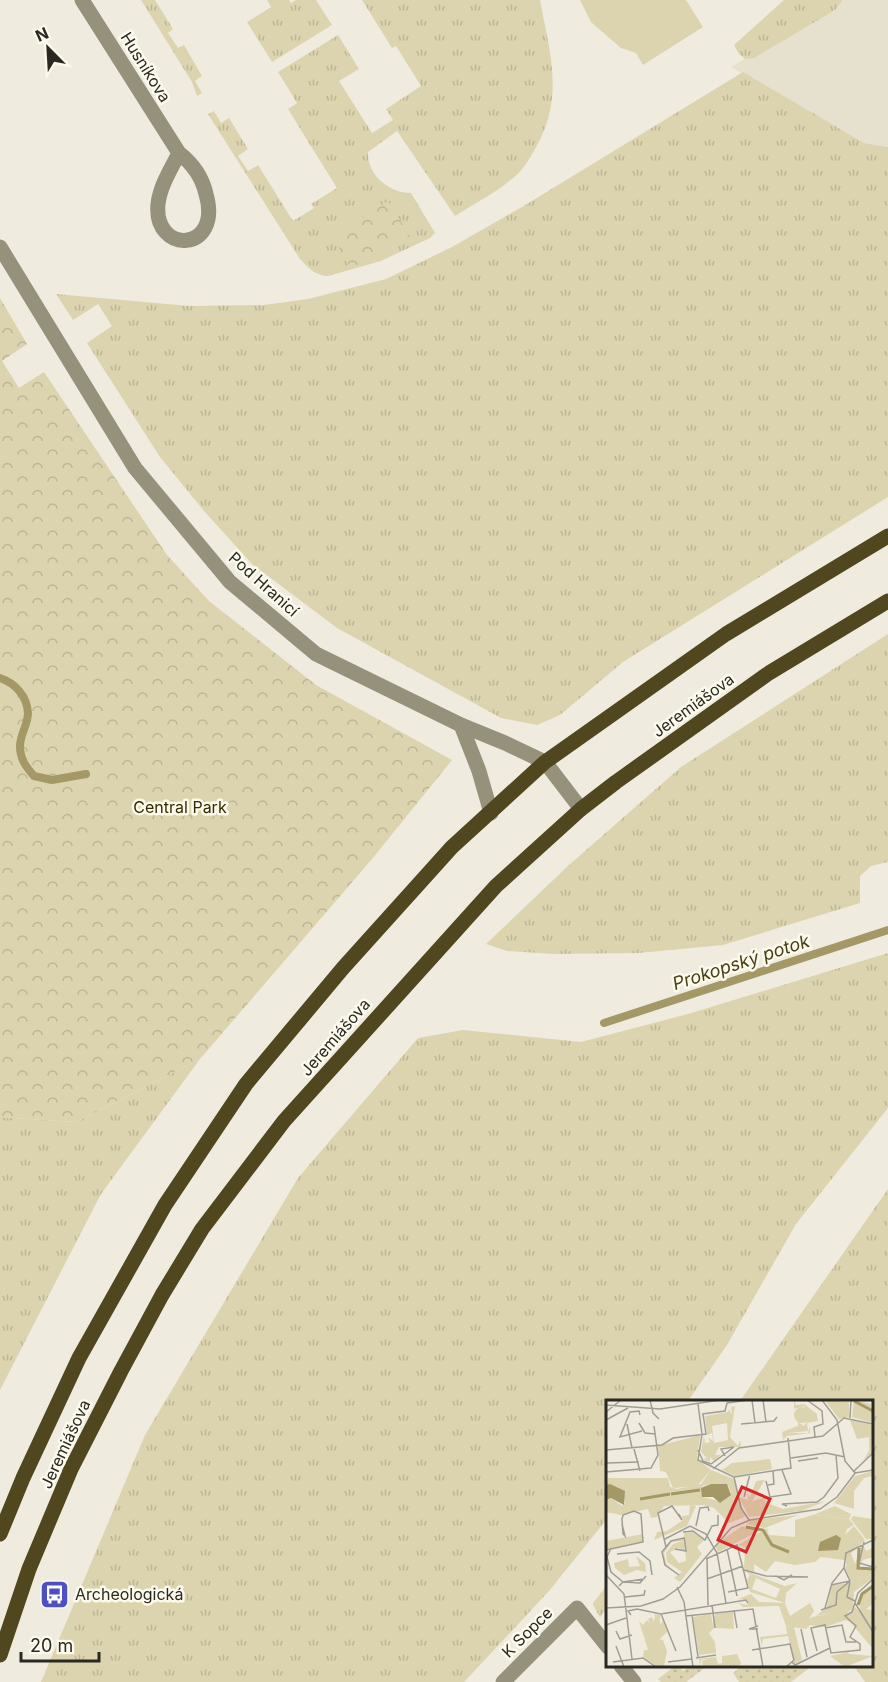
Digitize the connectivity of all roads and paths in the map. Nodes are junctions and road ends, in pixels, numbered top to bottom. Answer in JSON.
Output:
{"nodes":[{"id":1,"x":82,"y":0,"type":"edge"},
{"id":2,"x":178,"y":153,"type":"junction"},
{"id":3,"x":0,"y":247,"type":"edge"},
{"id":4,"x":888,"y":536,"type":"edge"},
{"id":5,"x":888,"y":602,"type":"edge"},
{"id":6,"x":460,"y":725,"type":"junction"},
{"id":7,"x":545,"y":762,"type":"junction"},
{"id":8,"x":581,"y":809,"type":"junction"},
{"id":9,"x":491,"y":813,"type":"junction"},
{"id":10,"x":0,"y":1534,"type":"edge"},
{"id":11,"x":606,"y":1644,"type":"edge"},
{"id":12,"x":0,"y":1655,"type":"edge"},
{"id":13,"x":623,"y":1667,"type":"edge"},
{"id":14,"x":503,"y":1682,"type":"edge"},
{"id":15,"x":634,"y":1682,"type":"edge"}],
"edges":[{"from":1,"to":2,"type":"street","name":"Husníkova"},
{"from":2,"to":2,"type":"street","name":"Husníkova"},
{"from":3,"to":6,"type":"street","name":"Pod Hranicí"},
{"from":4,"to":7,"type":"main road","name":"Jeremiášova"},
{"from":5,"to":8,"type":"main road","name":"Jeremiášova"},
{"from":6,"to":7,"type":"street","name":"Pod Hranicí"},
{"from":6,"to":9,"type":"street"},
{"from":7,"to":8,"type":"street","name":"Pod Hranicí"},
{"from":7,"to":9,"type":"main road","name":"Jeremiášova"},
{"from":8,"to":12,"type":"main road","name":"Jeremiášova"},
{"from":9,"to":10,"type":"main road","name":"Jeremiášova"},
{"from":11,"to":14,"type":"street","name":"K Sopce"},
{"from":13,"to":15,"type":"street"}]}
